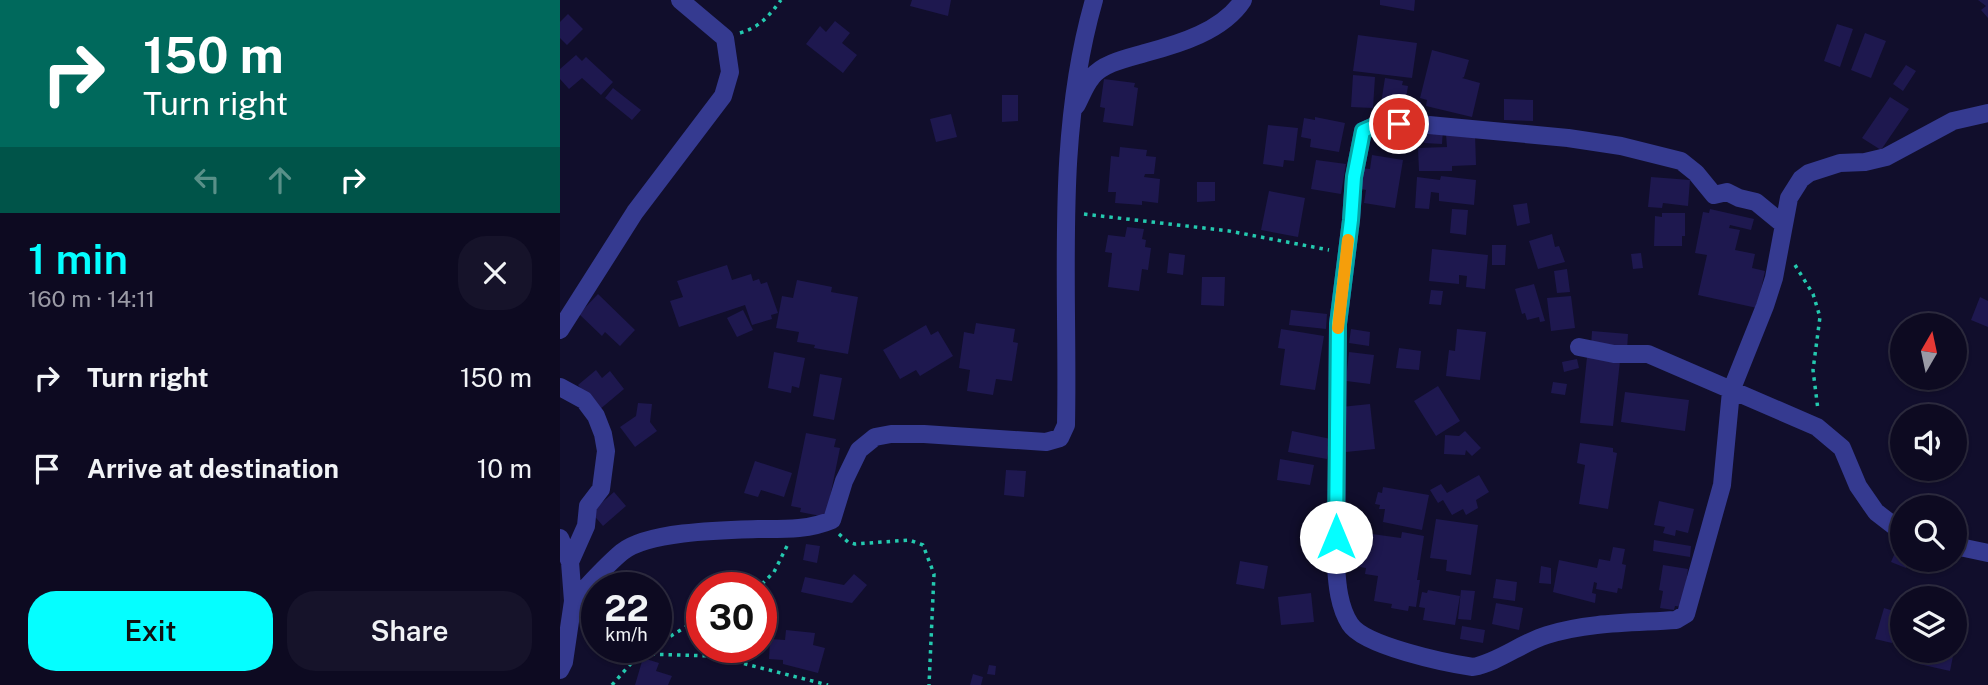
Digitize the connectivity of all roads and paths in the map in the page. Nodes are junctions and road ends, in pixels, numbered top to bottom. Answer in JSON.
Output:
{"nodes":[{"id":1,"x":680,"y":0,"type":"edge"},
{"id":2,"x":781,"y":0,"type":"edge"},
{"id":3,"x":1094,"y":0,"type":"edge"},
{"id":4,"x":1243,"y":0,"type":"edge"},
{"id":5,"x":724,"y":38,"type":"junction"},
{"id":6,"x":1988,"y":114,"type":"edge"},
{"id":7,"x":1071,"y":116,"type":"junction"},
{"id":8,"x":1064,"y":213,"type":"junction"},
{"id":9,"x":1783,"y":233,"type":"junction"},
{"id":10,"x":1346,"y":254,"type":"junction"},
{"id":11,"x":560,"y":330,"type":"edge"},
{"id":12,"x":1579,"y":347,"type":"dead end"},
{"id":13,"x":560,"y":387,"type":"edge"},
{"id":14,"x":1731,"y":391,"type":"junction"},
{"id":15,"x":1819,"y":428,"type":"junction"},
{"id":16,"x":832,"y":520,"type":"junction"},
{"id":17,"x":1890,"y":522,"type":"edge"},
{"id":18,"x":789,"y":529,"type":"junction"},
{"id":19,"x":560,"y":538,"type":"edge"},
{"id":20,"x":1967,"y":549,"type":"edge"},
{"id":21,"x":1988,"y":553,"type":"edge"},
{"id":22,"x":570,"y":562,"type":"junction"},
{"id":23,"x":774,"y":572,"type":"edge"},
{"id":24,"x":573,"y":601,"type":"junction"},
{"id":25,"x":672,"y":655,"type":"edge"},
{"id":26,"x":631,"y":663,"type":"edge"},
{"id":27,"x":560,"y":670,"type":"edge"},
{"id":28,"x":612,"y":685,"type":"edge"},
{"id":29,"x":828,"y":685,"type":"edge"},
{"id":30,"x":929,"y":685,"type":"edge"}],
"edges":[{"from":1,"to":5,"type":"street"},
{"from":2,"to":5,"type":"path"},
{"from":3,"to":7,"type":"street"},
{"from":4,"to":7,"type":"street"},
{"from":5,"to":11,"type":"street"},
{"from":6,"to":9,"type":"street"},
{"from":7,"to":8,"type":"street"},
{"from":8,"to":10,"type":"path"},
{"from":8,"to":16,"type":"street"},
{"from":9,"to":10,"type":"street"},
{"from":9,"to":14,"type":"street"},
{"from":9,"to":15,"type":"path"},
{"from":10,"to":14,"type":"street"},
{"from":12,"to":14,"type":"street"},
{"from":13,"to":22,"type":"street"},
{"from":14,"to":15,"type":"street"},
{"from":15,"to":17,"type":"street"},
{"from":16,"to":18,"type":"street"},
{"from":16,"to":30,"type":"path"},
{"from":18,"to":23,"type":"path"},
{"from":18,"to":24,"type":"street"},
{"from":19,"to":22,"type":"street"},
{"from":20,"to":21,"type":"street"},
{"from":22,"to":24,"type":"street"},
{"from":24,"to":27,"type":"street"},
{"from":25,"to":29,"type":"path"},
{"from":26,"to":28,"type":"path"}]}
